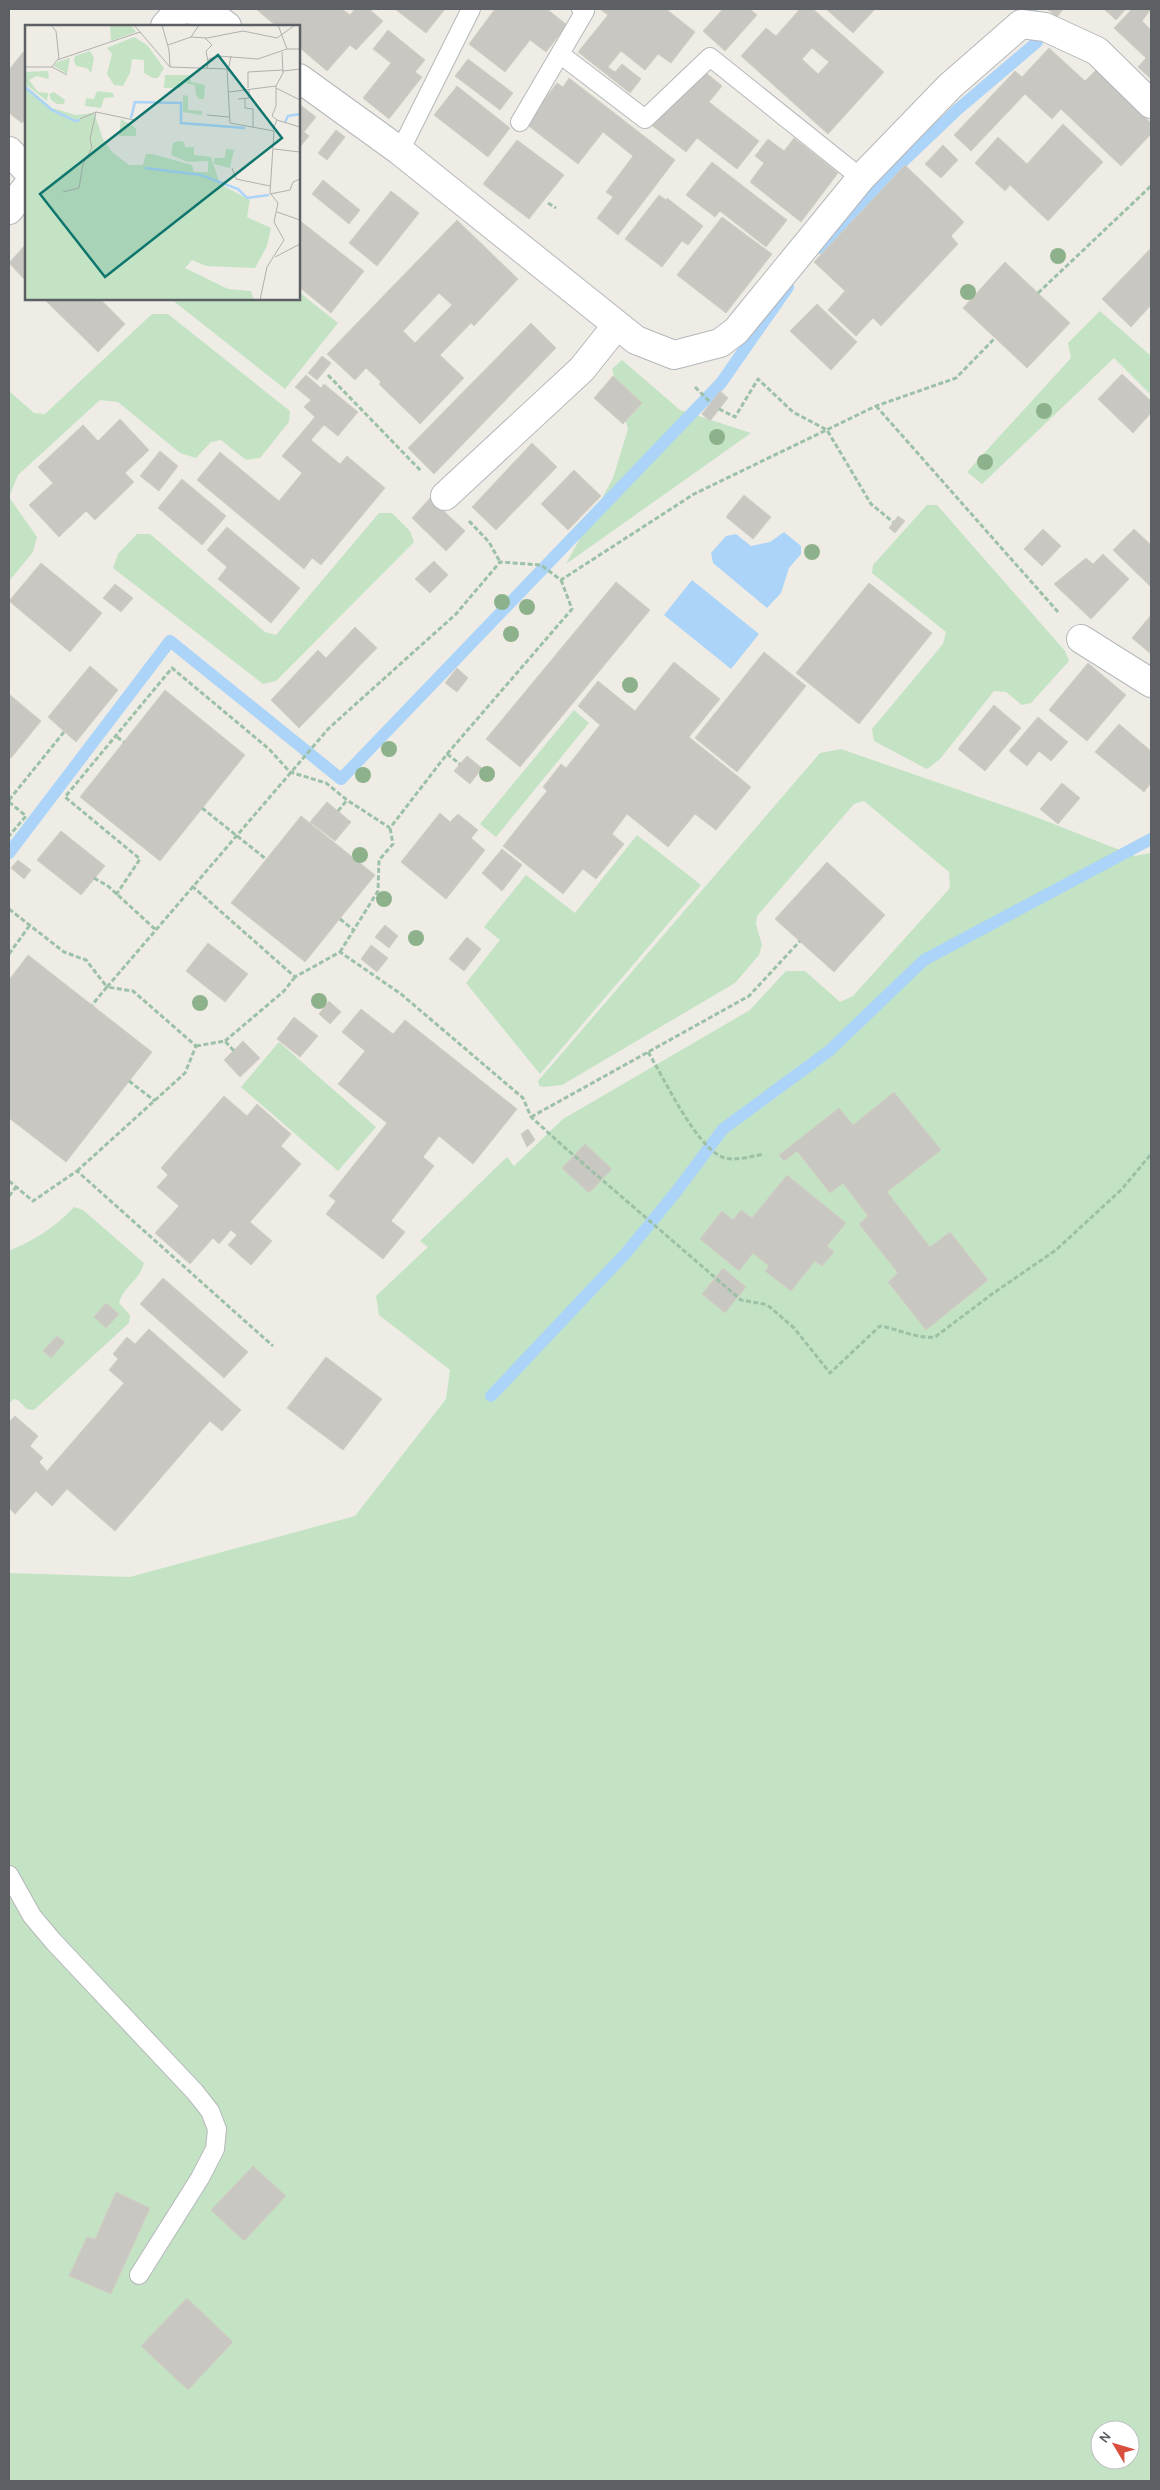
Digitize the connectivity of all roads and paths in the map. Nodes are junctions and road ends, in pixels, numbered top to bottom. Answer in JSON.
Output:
{"nodes":[{"id":1,"x":180,"y":9,"type":"edge"},
{"id":2,"x":472,"y":9,"type":"edge"},
{"id":3,"x":581,"y":9,"type":"edge"},
{"id":4,"x":1027,"y":21,"type":"edge"},
{"id":5,"x":166,"y":25,"type":"edge"},
{"id":6,"x":560,"y":54,"type":"junction"},
{"id":7,"x":300,"y":79,"type":"edge"},
{"id":8,"x":1151,"y":104,"type":"edge"},
{"id":9,"x":520,"y":122,"type":"dead end"},
{"id":10,"x":9,"y":151,"type":"edge"},
{"id":11,"x":400,"y":151,"type":"junction"},
{"id":12,"x":25,"y":168,"type":"edge"},
{"id":13,"x":861,"y":178,"type":"junction"},
{"id":14,"x":1151,"y":186,"type":"edge"},
{"id":15,"x":25,"y":189,"type":"edge"},
{"id":16,"x":548,"y":202,"type":"dead end"},
{"id":17,"x":556,"y":208,"type":"dead end"},
{"id":18,"x":9,"y":210,"type":"edge"},
{"id":19,"x":1038,"y":293,"type":"dead end"},
{"id":20,"x":617,"y":325,"type":"junction"},
{"id":21,"x":995,"y":338,"type":"dead end"},
{"id":22,"x":328,"y":374,"type":"dead end"},
{"id":23,"x":701,"y":395,"type":"dead end"},
{"id":24,"x":711,"y":403,"type":"dead end"},
{"id":25,"x":876,"y":406,"type":"junction"},
{"id":26,"x":719,"y":409,"type":"dead end"},
{"id":27,"x":827,"y":430,"type":"junction"},
{"id":28,"x":446,"y":496,"type":"junction"},
{"id":29,"x":893,"y":522,"type":"dead end"},
{"id":30,"x":500,"y":562,"type":"junction"},
{"id":31,"x":561,"y":580,"type":"junction"},
{"id":32,"x":1081,"y":639,"type":"joint"},
{"id":33,"x":1151,"y":683,"type":"edge"},
{"id":34,"x":64,"y":732,"type":"dead end"},
{"id":35,"x":117,"y":736,"type":"junction"},
{"id":36,"x":124,"y":742,"type":"dead end"},
{"id":37,"x":447,"y":754,"type":"junction"},
{"id":38,"x":460,"y":764,"type":"dead end"},
{"id":39,"x":290,"y":772,"type":"junction"},
{"id":40,"x":347,"y":800,"type":"junction"},
{"id":41,"x":9,"y":801,"type":"edge"},
{"id":42,"x":202,"y":808,"type":"dead end"},
{"id":43,"x":338,"y":811,"type":"dead end"},
{"id":44,"x":390,"y":828,"type":"junction"},
{"id":45,"x":236,"y":835,"type":"junction"},
{"id":46,"x":9,"y":836,"type":"edge"},
{"id":47,"x":266,"y":859,"type":"dead end"},
{"id":48,"x":94,"y":878,"type":"dead end"},
{"id":49,"x":192,"y":886,"type":"junction"},
{"id":50,"x":116,"y":894,"type":"junction"},
{"id":51,"x":9,"y":909,"type":"edge"},
{"id":52,"x":340,"y":919,"type":"dead end"},
{"id":53,"x":30,"y":925,"type":"junction"},
{"id":54,"x":156,"y":930,"type":"junction"},
{"id":55,"x":355,"y":931,"type":"junction"},
{"id":56,"x":800,"y":941,"type":"dead end"},
{"id":57,"x":340,"y":952,"type":"junction"},
{"id":58,"x":9,"y":954,"type":"edge"},
{"id":59,"x":295,"y":977,"type":"junction"},
{"id":60,"x":107,"y":987,"type":"junction"},
{"id":61,"x":92,"y":1005,"type":"dead end"},
{"id":62,"x":224,"y":1041,"type":"junction"},
{"id":63,"x":196,"y":1046,"type":"junction"},
{"id":64,"x":234,"y":1050,"type":"dead end"},
{"id":65,"x":648,"y":1052,"type":"junction"},
{"id":66,"x":129,"y":1081,"type":"dead end"},
{"id":67,"x":155,"y":1100,"type":"junction"},
{"id":68,"x":531,"y":1117,"type":"junction"},
{"id":69,"x":764,"y":1154,"type":"dead end"},
{"id":70,"x":1151,"y":1154,"type":"edge"},
{"id":71,"x":77,"y":1171,"type":"junction"},
{"id":72,"x":9,"y":1181,"type":"edge"},
{"id":73,"x":16,"y":1187,"type":"junction"},
{"id":74,"x":9,"y":1196,"type":"edge"},
{"id":75,"x":273,"y":1346,"type":"dead end"},
{"id":76,"x":9,"y":1875,"type":"edge"},
{"id":77,"x":139,"y":2275,"type":"dead end"}],
"edges":[{"from":1,"to":5,"type":"street"},
{"from":2,"to":11,"type":"lane"},
{"from":3,"to":6,"type":"lane"},
{"from":4,"to":8,"type":"street"},
{"from":4,"to":13,"type":"street"},
{"from":6,"to":9,"type":"lane"},
{"from":6,"to":13,"type":"lane"},
{"from":7,"to":11,"type":"street"},
{"from":10,"to":12,"type":"street"},
{"from":11,"to":20,"type":"street"},
{"from":13,"to":20,"type":"street"},
{"from":14,"to":19,"type":"path"},
{"from":15,"to":18,"type":"street"},
{"from":16,"to":17,"type":"path"},
{"from":20,"to":28,"type":"street"},
{"from":21,"to":25,"type":"path"},
{"from":22,"to":28,"type":"path"},
{"from":23,"to":24,"type":"path"},
{"from":25,"to":27,"type":"path"},
{"from":25,"to":32,"type":"path"},
{"from":26,"to":27,"type":"path"},
{"from":27,"to":29,"type":"path"},
{"from":27,"to":31,"type":"path"},
{"from":28,"to":30,"type":"path"},
{"from":30,"to":31,"type":"path"},
{"from":30,"to":39,"type":"path"},
{"from":31,"to":37,"type":"path"},
{"from":32,"to":33,"type":"street"},
{"from":34,"to":41,"type":"path"},
{"from":35,"to":36,"type":"path"},
{"from":35,"to":39,"type":"path"},
{"from":35,"to":50,"type":"path"},
{"from":37,"to":38,"type":"path"},
{"from":37,"to":44,"type":"path"},
{"from":39,"to":40,"type":"path"},
{"from":39,"to":45,"type":"path"},
{"from":40,"to":43,"type":"path"},
{"from":40,"to":44,"type":"path"},
{"from":41,"to":46,"type":"path"},
{"from":42,"to":45,"type":"path"},
{"from":44,"to":55,"type":"path"},
{"from":45,"to":47,"type":"path"},
{"from":45,"to":49,"type":"path"},
{"from":48,"to":50,"type":"path"},
{"from":49,"to":54,"type":"path"},
{"from":49,"to":59,"type":"path"},
{"from":50,"to":54,"type":"path"},
{"from":51,"to":53,"type":"path"},
{"from":52,"to":55,"type":"path"},
{"from":53,"to":58,"type":"path"},
{"from":53,"to":60,"type":"path"},
{"from":54,"to":60,"type":"path"},
{"from":55,"to":57,"type":"path"},
{"from":56,"to":65,"type":"path"},
{"from":57,"to":59,"type":"path"},
{"from":57,"to":68,"type":"path"},
{"from":59,"to":62,"type":"path"},
{"from":60,"to":61,"type":"path"},
{"from":60,"to":63,"type":"path"},
{"from":62,"to":63,"type":"path"},
{"from":62,"to":64,"type":"path"},
{"from":63,"to":67,"type":"path"},
{"from":65,"to":68,"type":"path"},
{"from":65,"to":69,"type":"path"},
{"from":66,"to":67,"type":"path"},
{"from":67,"to":71,"type":"path"},
{"from":68,"to":70,"type":"path"},
{"from":71,"to":73,"type":"path"},
{"from":71,"to":75,"type":"path"},
{"from":72,"to":73,"type":"path"},
{"from":73,"to":74,"type":"path"},
{"from":76,"to":77,"type":"lane"}]}
